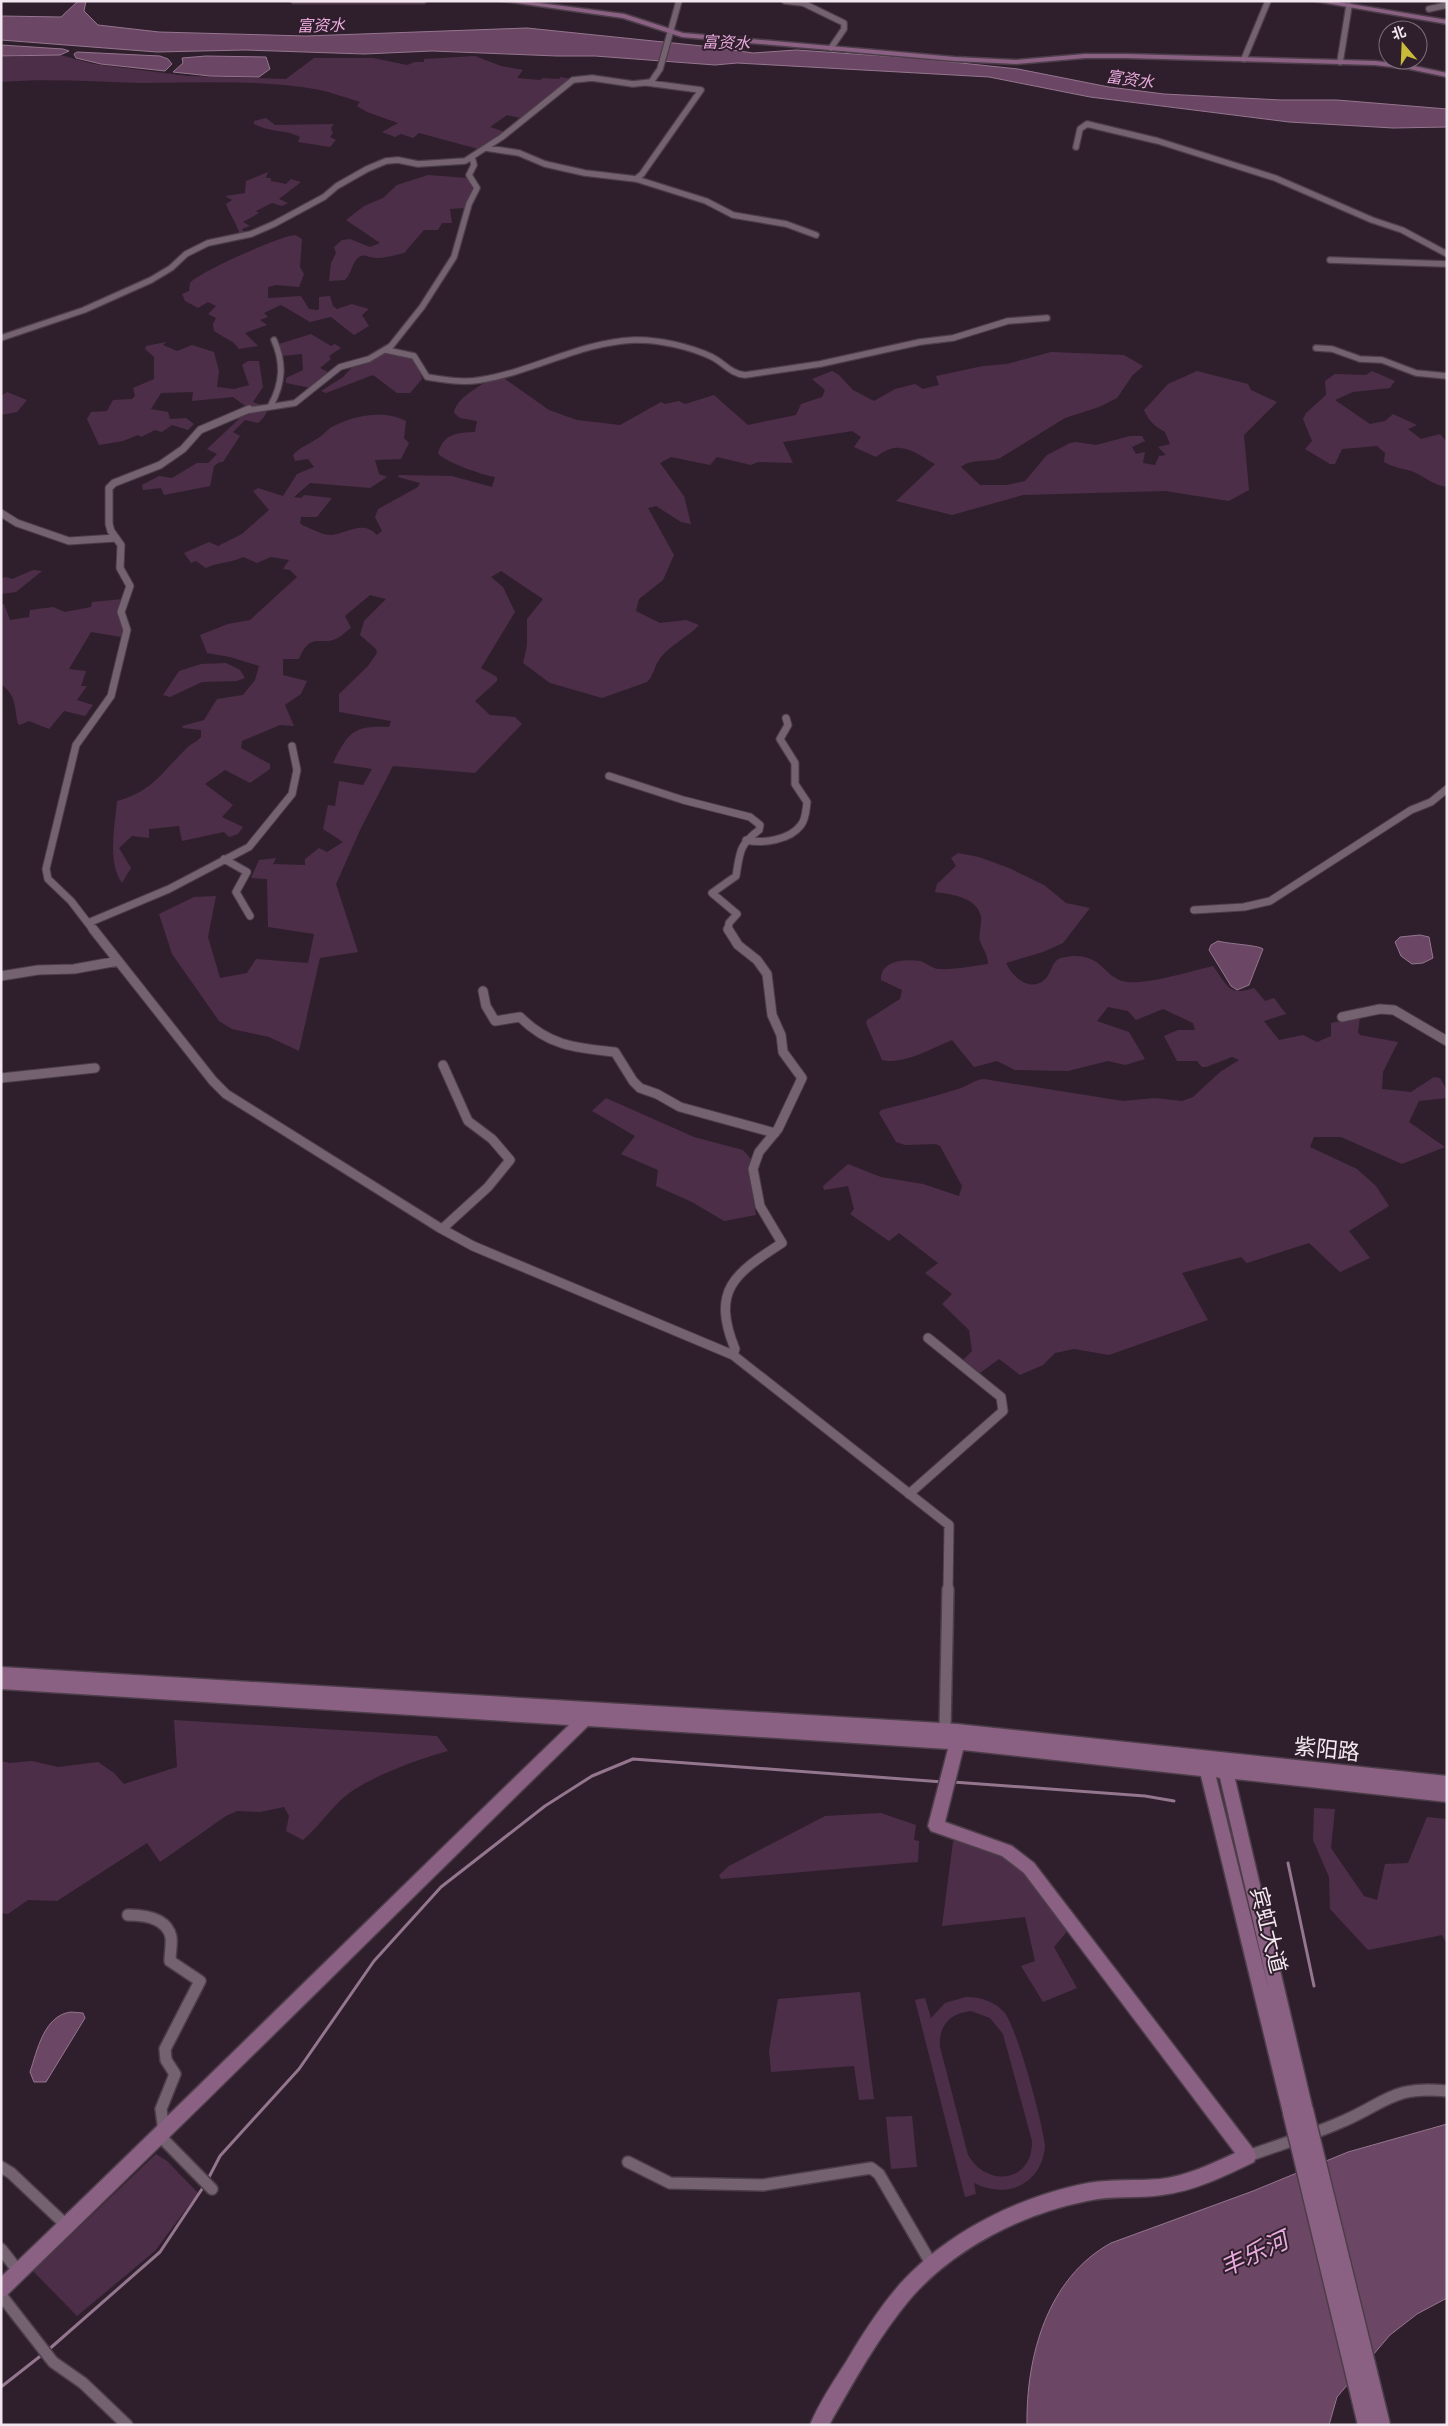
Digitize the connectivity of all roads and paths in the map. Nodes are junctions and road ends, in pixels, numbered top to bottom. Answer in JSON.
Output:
{"nodes":[{"id":1,"x":293,"y":1,"type":"edge"},
{"id":2,"x":424,"y":1,"type":"edge"},
{"id":3,"x":505,"y":1,"type":"edge"},
{"id":4,"x":679,"y":1,"type":"edge"},
{"id":5,"x":785,"y":1,"type":"edge"},
{"id":6,"x":1268,"y":1,"type":"edge"},
{"id":7,"x":1317,"y":1,"type":"edge"},
{"id":8,"x":1334,"y":1,"type":"edge"},
{"id":9,"x":1430,"y":1,"type":"edge"},
{"id":10,"x":1447,"y":5,"type":"edge"},
{"id":11,"x":1349,"y":6,"type":"junction"},
{"id":12,"x":1429,"y":13,"type":"junction"},
{"id":13,"x":1447,"y":21,"type":"edge"},
{"id":14,"x":668,"y":35,"type":"junction"},
{"id":15,"x":830,"y":48,"type":"junction"},
{"id":16,"x":1244,"y":59,"type":"junction"},
{"id":17,"x":1340,"y":62,"type":"junction"},
{"id":18,"x":1447,"y":75,"type":"edge"},
{"id":19,"x":648,"y":83,"type":"junction"},
{"id":20,"x":1076,"y":147,"type":"dead end"},
{"id":21,"x":486,"y":148,"type":"junction"},
{"id":22,"x":472,"y":157,"type":"junction"},
{"id":23,"x":636,"y":179,"type":"junction"},
{"id":24,"x":816,"y":235,"type":"dead end"},
{"id":25,"x":1447,"y":254,"type":"edge"},
{"id":26,"x":1330,"y":260,"type":"dead end"},
{"id":27,"x":1447,"y":264,"type":"edge"},
{"id":28,"x":1048,"y":318,"type":"dead end"},
{"id":29,"x":1,"y":338,"type":"edge"},
{"id":30,"x":274,"y":340,"type":"dead end"},
{"id":31,"x":1316,"y":348,"type":"dead end"},
{"id":32,"x":386,"y":350,"type":"junction"},
{"id":33,"x":1447,"y":376,"type":"edge"},
{"id":34,"x":271,"y":405,"type":"junction"},
{"id":35,"x":1,"y":513,"type":"edge"},
{"id":36,"x":116,"y":538,"type":"junction"},
{"id":37,"x":786,"y":718,"type":"dead end"},
{"id":38,"x":292,"y":746,"type":"dead end"},
{"id":39,"x":609,"y":776,"type":"dead end"},
{"id":40,"x":1447,"y":789,"type":"edge"},
{"id":41,"x":746,"y":840,"type":"junction"},
{"id":42,"x":224,"y":859,"type":"junction"},
{"id":43,"x":1194,"y":910,"type":"dead end"},
{"id":44,"x":250,"y":916,"type":"dead end"},
{"id":45,"x":88,"y":923,"type":"junction"},
{"id":46,"x":118,"y":961,"type":"junction"},
{"id":47,"x":1,"y":976,"type":"edge"},
{"id":48,"x":483,"y":991,"type":"dead end"},
{"id":49,"x":1342,"y":1017,"type":"dead end"},
{"id":50,"x":1447,"y":1041,"type":"edge"},
{"id":51,"x":443,"y":1065,"type":"dead end"},
{"id":52,"x":96,"y":1068,"type":"dead end"},
{"id":53,"x":1,"y":1078,"type":"edge"},
{"id":54,"x":775,"y":1133,"type":"junction"},
{"id":55,"x":442,"y":1229,"type":"junction"},
{"id":56,"x":928,"y":1338,"type":"dead end"},
{"id":57,"x":733,"y":1356,"type":"junction"},
{"id":58,"x":909,"y":1494,"type":"junction"},
{"id":59,"x":1,"y":1673,"type":"edge"},
{"id":60,"x":1,"y":1684,"type":"edge"},
{"id":61,"x":584,"y":1720,"type":"junction"},
{"id":62,"x":946,"y":1730,"type":"junction"},
{"id":63,"x":957,"y":1743,"type":"junction"},
{"id":64,"x":1205,"y":1763,"type":"junction"},
{"id":65,"x":1224,"y":1765,"type":"junction"},
{"id":66,"x":1447,"y":1783,"type":"edge"},
{"id":67,"x":1447,"y":1795,"type":"edge"},
{"id":68,"x":128,"y":1915,"type":"dead end"},
{"id":69,"x":1447,"y":2091,"type":"edge"},
{"id":70,"x":1298,"y":2112,"type":"junction"},
{"id":71,"x":162,"y":2134,"type":"junction"},
{"id":72,"x":1248,"y":2156,"type":"junction"},
{"id":73,"x":628,"y":2162,"type":"dead end"},
{"id":74,"x":1,"y":2167,"type":"edge"},
{"id":75,"x":212,"y":2189,"type":"dead end"},
{"id":76,"x":67,"y":2226,"type":"junction"},
{"id":77,"x":1,"y":2249,"type":"edge"},
{"id":78,"x":932,"y":2265,"type":"junction"},
{"id":79,"x":19,"y":2272,"type":"junction"},
{"id":80,"x":1,"y":2290,"type":"edge"},
{"id":81,"x":1,"y":2295,"type":"edge"},
{"id":82,"x":127,"y":2425,"type":"edge"},
{"id":83,"x":819,"y":2425,"type":"edge"},
{"id":84,"x":1366,"y":2425,"type":"edge"},
{"id":85,"x":1382,"y":2425,"type":"edge"}],
"edges":[{"from":1,"to":2,"type":"main road"},
{"from":3,"to":14,"type":"main road"},
{"from":4,"to":14,"type":"street"},
{"from":5,"to":15,"type":"street"},
{"from":6,"to":16,"type":"street"},
{"from":7,"to":11,"type":"main road"},
{"from":8,"to":12,"type":"main road"},
{"from":9,"to":12,"type":"street"},
{"from":10,"to":12,"type":"street"},
{"from":11,"to":13,"type":"main road"},
{"from":11,"to":17,"type":"street"},
{"from":12,"to":13,"type":"main road"},
{"from":14,"to":15,"type":"main road"},
{"from":14,"to":19,"type":"street"},
{"from":15,"to":16,"type":"main road"},
{"from":16,"to":17,"type":"main road"},
{"from":17,"to":18,"type":"main road"},
{"from":19,"to":21,"type":"street"},
{"from":19,"to":23,"type":"street"},
{"from":20,"to":25,"type":"street"},
{"from":21,"to":22,"type":"street"},
{"from":21,"to":23,"type":"street"},
{"from":22,"to":29,"type":"street"},
{"from":22,"to":32,"type":"street"},
{"from":23,"to":24,"type":"street"},
{"from":26,"to":27,"type":"street"},
{"from":28,"to":32,"type":"street"},
{"from":30,"to":34,"type":"street"},
{"from":31,"to":33,"type":"street"},
{"from":32,"to":34,"type":"street"},
{"from":34,"to":36,"type":"street"},
{"from":35,"to":36,"type":"street"},
{"from":36,"to":45,"type":"street"},
{"from":37,"to":41,"type":"street"},
{"from":38,"to":42,"type":"street"},
{"from":39,"to":41,"type":"street"},
{"from":40,"to":43,"type":"street"},
{"from":41,"to":54,"type":"street"},
{"from":42,"to":44,"type":"street"},
{"from":42,"to":45,"type":"street"},
{"from":45,"to":46,"type":"street"},
{"from":46,"to":47,"type":"street"},
{"from":46,"to":55,"type":"street"},
{"from":48,"to":54,"type":"street"},
{"from":49,"to":50,"type":"street"},
{"from":51,"to":55,"type":"street"},
{"from":52,"to":53,"type":"street"},
{"from":54,"to":57,"type":"street"},
{"from":55,"to":57,"type":"street"},
{"from":56,"to":58,"type":"street"},
{"from":57,"to":58,"type":"street"},
{"from":58,"to":62,"type":"street"},
{"from":59,"to":62,"type":"main road"},
{"from":60,"to":61,"type":"main road"},
{"from":61,"to":63,"type":"main road"},
{"from":61,"to":71,"type":"main road"},
{"from":62,"to":64,"type":"main road"},
{"from":63,"to":64,"type":"main road"},
{"from":63,"to":72,"type":"main road"},
{"from":64,"to":65,"type":"main road","name":"紫阳路"},
{"from":64,"to":70,"type":"main road","name":"宾虹大道"},
{"from":65,"to":66,"type":"main road","name":"紫阳路"},
{"from":65,"to":67,"type":"main road","name":"紫阳路"},
{"from":65,"to":70,"type":"main road","name":"宾虹大道"},
{"from":68,"to":71,"type":"street"},
{"from":69,"to":72,"type":"street"},
{"from":70,"to":84,"type":"main road","bridge":true},
{"from":70,"to":85,"type":"main road","bridge":true},
{"from":71,"to":75,"type":"street"},
{"from":71,"to":76,"type":"main road"},
{"from":72,"to":78,"type":"main road"},
{"from":73,"to":78,"type":"street"},
{"from":74,"to":76,"type":"street"},
{"from":76,"to":79,"type":"main road"},
{"from":77,"to":79,"type":"street"},
{"from":78,"to":83,"type":"main road"},
{"from":79,"to":80,"type":"main road"},
{"from":81,"to":82,"type":"street"}]}
